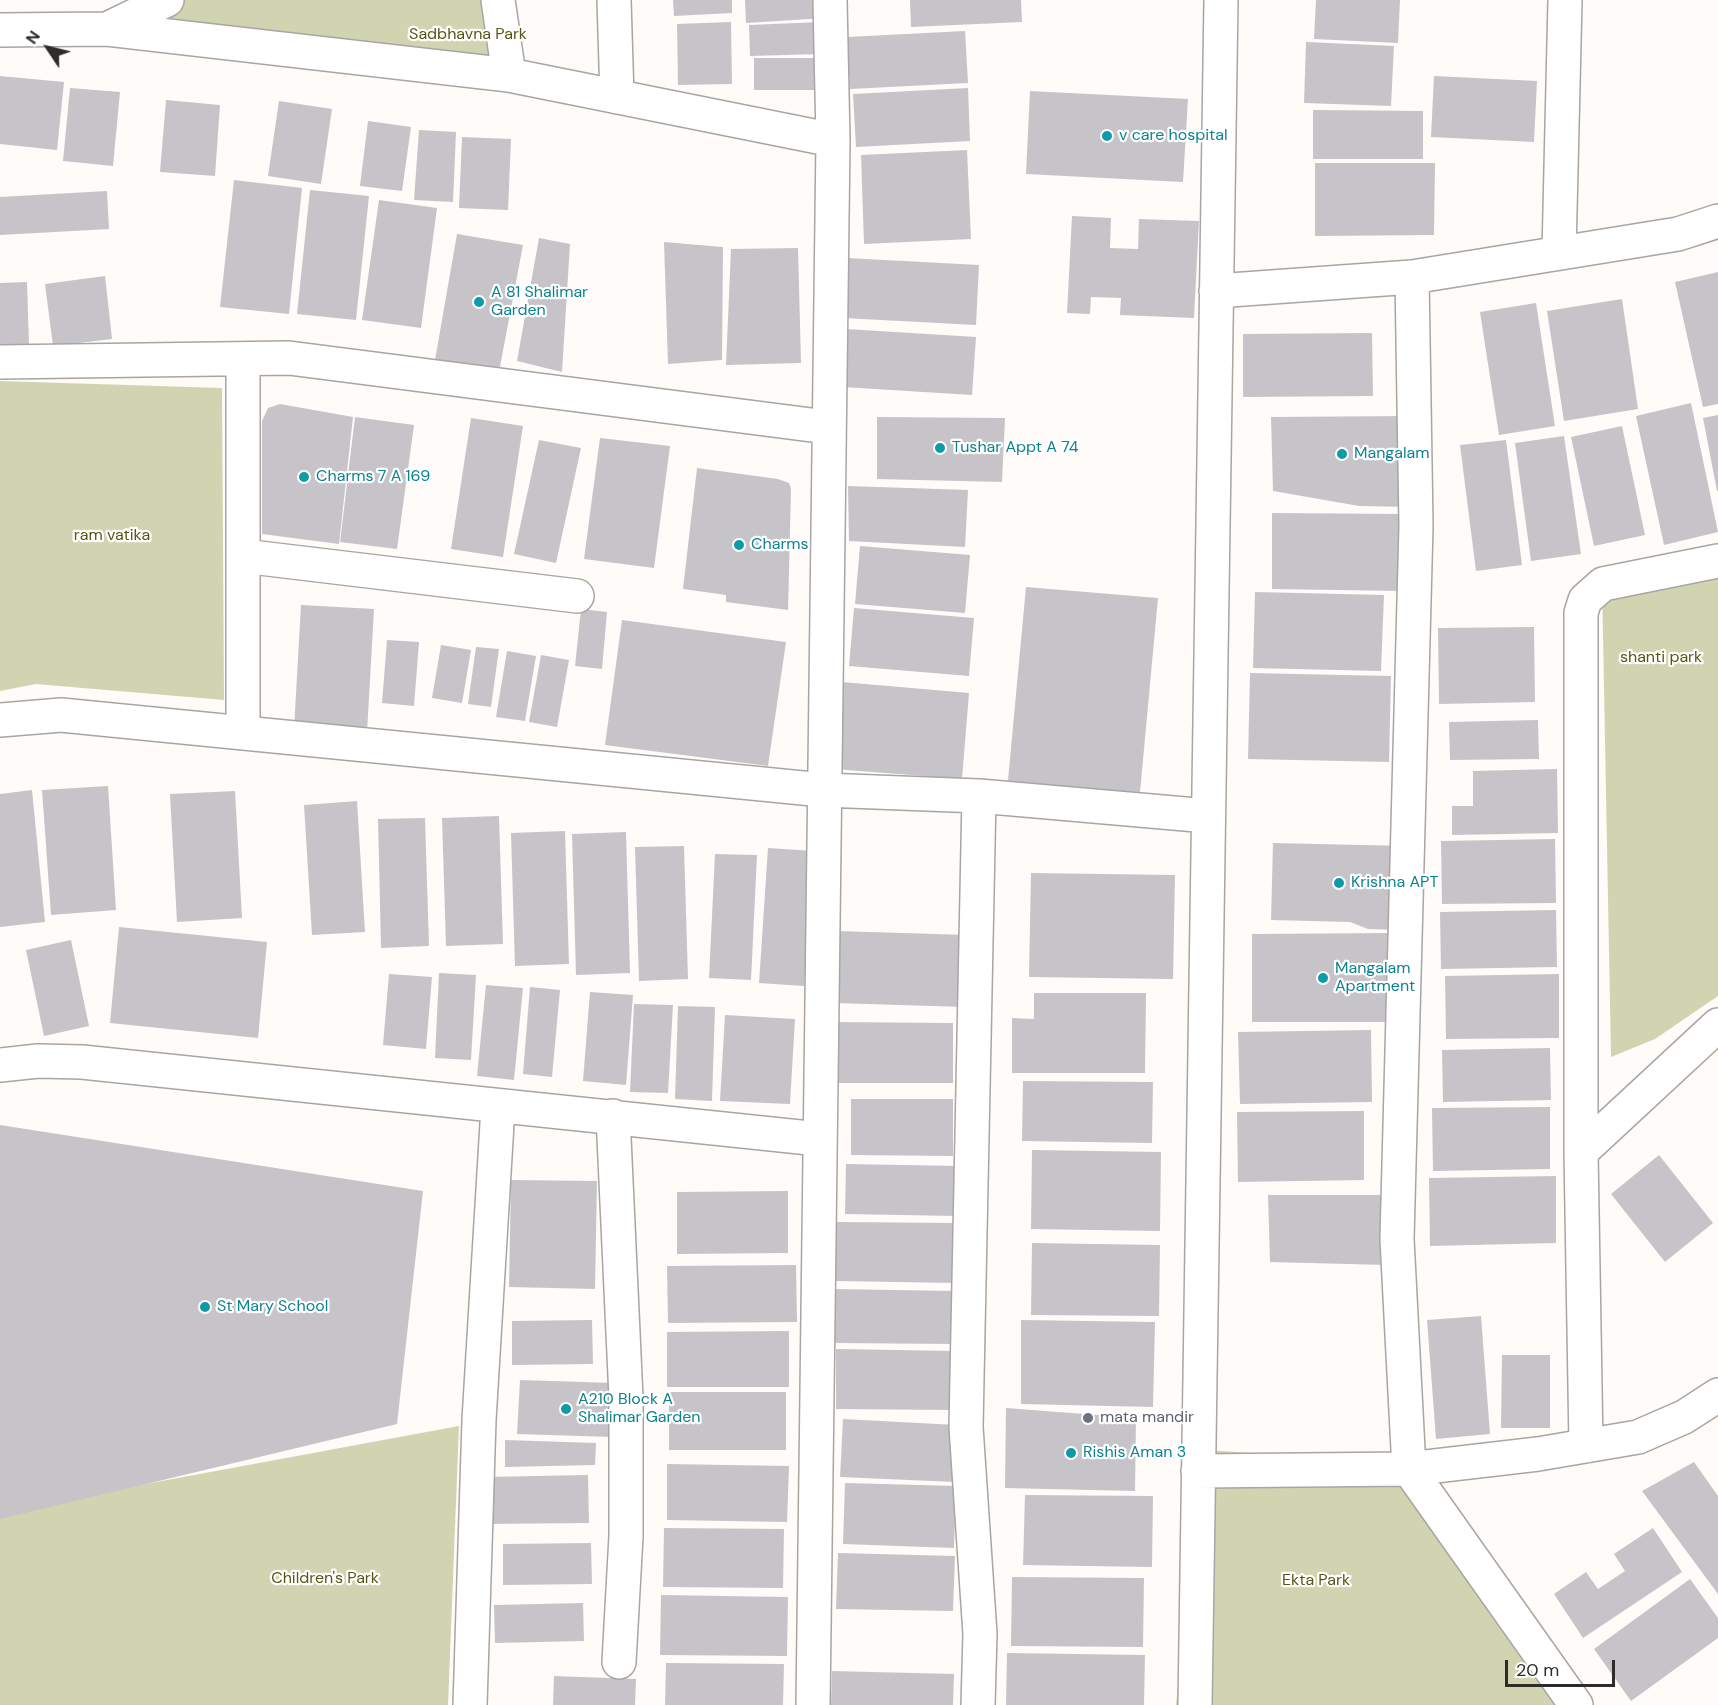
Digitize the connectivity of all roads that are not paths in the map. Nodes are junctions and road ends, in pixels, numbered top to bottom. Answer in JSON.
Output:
{"nodes":[{"id":1,"x":167,"y":0,"type":"edge"},
{"id":2,"x":498,"y":0,"type":"edge"},
{"id":3,"x":614,"y":0,"type":"edge"},
{"id":4,"x":830,"y":0,"type":"edge"},
{"id":5,"x":1221,"y":0,"type":"edge"},
{"id":6,"x":1564,"y":0,"type":"edge"},
{"id":7,"x":107,"y":29,"type":"junction"},
{"id":8,"x":0,"y":30,"type":"edge"},
{"id":9,"x":509,"y":75,"type":"junction"},
{"id":10,"x":617,"y":97,"type":"junction"},
{"id":11,"x":833,"y":140,"type":"junction"},
{"id":12,"x":1718,"y":221,"type":"edge"},
{"id":13,"x":1559,"y":253,"type":"junction"},
{"id":14,"x":1412,"y":277,"type":"junction"},
{"id":15,"x":1216,"y":291,"type":"junction"},
{"id":16,"x":243,"y":359,"type":"junction"},
{"id":17,"x":0,"y":362,"type":"edge"},
{"id":18,"x":828,"y":427,"type":"junction"},
{"id":19,"x":243,"y":556,"type":"junction"},
{"id":20,"x":1718,"y":561,"type":"edge"},
{"id":21,"x":577,"y":596,"type":"dead end"},
{"id":22,"x":0,"y":720,"type":"edge"},
{"id":23,"x":243,"y":733,"type":"junction"},
{"id":24,"x":823,"y":790,"type":"junction"},
{"id":25,"x":979,"y":796,"type":"junction"},
{"id":26,"x":1208,"y":816,"type":"junction"},
{"id":27,"x":1718,"y":1025,"type":"edge"},
{"id":28,"x":0,"y":1065,"type":"edge"},
{"id":29,"x":498,"y":1107,"type":"junction"},
{"id":30,"x":613,"y":1116,"type":"junction"},
{"id":31,"x":819,"y":1139,"type":"junction"},
{"id":32,"x":1581,"y":1152,"type":"junction"},
{"id":33,"x":1718,"y":1395,"type":"edge"},
{"id":34,"x":1586,"y":1446,"type":"junction"},
{"id":35,"x":1409,"y":1469,"type":"junction"},
{"id":36,"x":1198,"y":1471,"type":"junction"},
{"id":37,"x":619,"y":1662,"type":"dead end"},
{"id":38,"x":470,"y":1705,"type":"edge"},
{"id":39,"x":813,"y":1705,"type":"edge"},
{"id":40,"x":978,"y":1705,"type":"edge"},
{"id":41,"x":1195,"y":1705,"type":"edge"},
{"id":42,"x":1576,"y":1705,"type":"edge"}],
"edges":[{"from":1,"to":7,"type":"street"},
{"from":2,"to":9,"type":"street"},
{"from":3,"to":10,"type":"street"},
{"from":4,"to":11,"type":"street"},
{"from":5,"to":15,"type":"street"},
{"from":6,"to":13,"type":"street"},
{"from":7,"to":8,"type":"street"},
{"from":7,"to":9,"type":"street"},
{"from":9,"to":10,"type":"street"},
{"from":10,"to":11,"type":"street"},
{"from":11,"to":18,"type":"street"},
{"from":12,"to":13,"type":"street"},
{"from":13,"to":14,"type":"street"},
{"from":14,"to":15,"type":"street"},
{"from":14,"to":35,"type":"street"},
{"from":15,"to":26,"type":"street"},
{"from":16,"to":17,"type":"street"},
{"from":16,"to":18,"type":"street"},
{"from":16,"to":19,"type":"street"},
{"from":18,"to":24,"type":"street"},
{"from":19,"to":21,"type":"street"},
{"from":19,"to":23,"type":"street"},
{"from":20,"to":32,"type":"street"},
{"from":22,"to":23,"type":"street"},
{"from":23,"to":24,"type":"street"},
{"from":24,"to":25,"type":"street"},
{"from":24,"to":31,"type":"street"},
{"from":25,"to":26,"type":"street"},
{"from":25,"to":40,"type":"street"},
{"from":26,"to":36,"type":"street"},
{"from":27,"to":32,"type":"street"},
{"from":28,"to":29,"type":"street"},
{"from":29,"to":30,"type":"street"},
{"from":29,"to":38,"type":"street"},
{"from":30,"to":31,"type":"street"},
{"from":30,"to":37,"type":"street"},
{"from":31,"to":39,"type":"street"},
{"from":32,"to":34,"type":"street"},
{"from":33,"to":34,"type":"street"},
{"from":34,"to":35,"type":"street"},
{"from":35,"to":36,"type":"street"},
{"from":35,"to":42,"type":"street"},
{"from":36,"to":41,"type":"street"}]}
